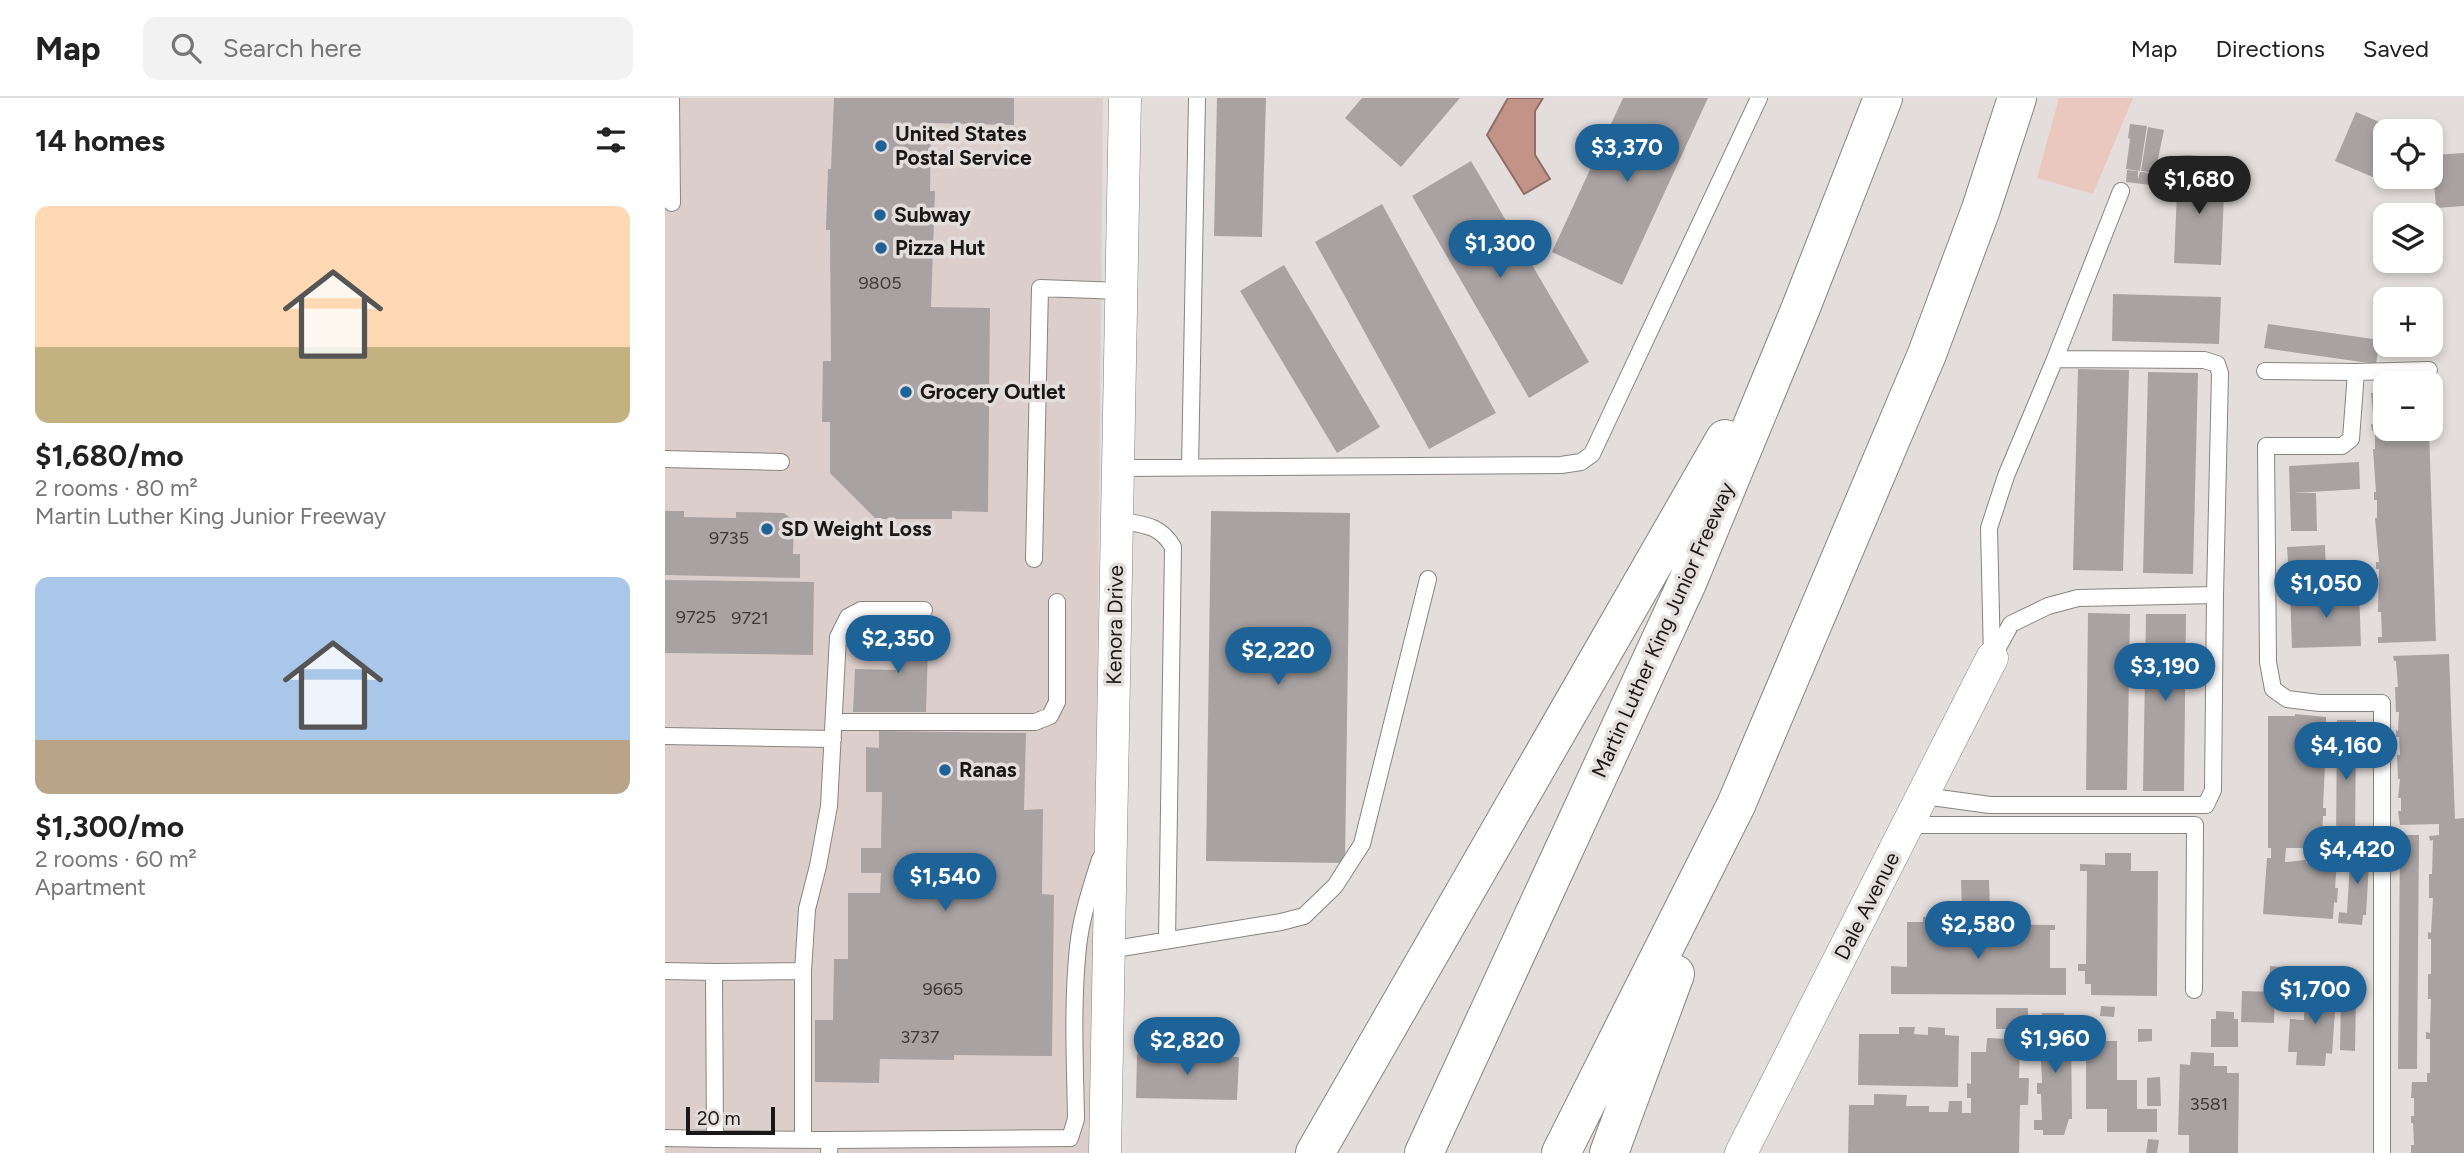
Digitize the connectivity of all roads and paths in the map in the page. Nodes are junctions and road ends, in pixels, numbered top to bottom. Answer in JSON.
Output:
{"nodes":[{"id":1,"x":671,"y":98,"type":"edge"},
{"id":2,"x":1125,"y":98,"type":"edge"},
{"id":3,"x":1197,"y":98,"type":"edge"},
{"id":4,"x":1759,"y":98,"type":"edge"},
{"id":5,"x":1883,"y":98,"type":"edge"},
{"id":6,"x":2017,"y":98,"type":"edge"},
{"id":7,"x":668,"y":167,"type":"edge"},
{"id":8,"x":2121,"y":191,"type":"dead end"},
{"id":9,"x":671,"y":203,"type":"dead end"},
{"id":10,"x":1121,"y":291,"type":"junction"},
{"id":11,"x":1801,"y":310,"type":"junction"},
{"id":12,"x":2056,"y":359,"type":"junction"},
{"id":13,"x":2429,"y":370,"type":"dead end"},
{"id":14,"x":2265,"y":371,"type":"dead end"},
{"id":15,"x":2356,"y":372,"type":"junction"},
{"id":16,"x":665,"y":459,"type":"edge"},
{"id":17,"x":781,"y":462,"type":"dead end"},
{"id":18,"x":1118,"y":468,"type":"junction"},
{"id":19,"x":1190,"y":468,"type":"junction"},
{"id":20,"x":1117,"y":520,"type":"junction"},
{"id":21,"x":1034,"y":559,"type":"dead end"},
{"id":22,"x":1428,"y":579,"type":"dead end"},
{"id":23,"x":2215,"y":595,"type":"junction"},
{"id":24,"x":1057,"y":602,"type":"dead end"},
{"id":25,"x":923,"y":610,"type":"dead end"},
{"id":26,"x":1992,"y":658,"type":"junction"},
{"id":27,"x":833,"y":730,"type":"junction"},
{"id":28,"x":665,"y":736,"type":"edge"},
{"id":29,"x":1923,"y":796,"type":"junction"},
{"id":30,"x":1736,"y":806,"type":"junction"},
{"id":31,"x":1909,"y":825,"type":"junction"},
{"id":32,"x":1111,"y":827,"type":"junction"},
{"id":33,"x":1167,"y":940,"type":"junction"},
{"id":34,"x":1109,"y":950,"type":"junction"},
{"id":35,"x":665,"y":971,"type":"edge"},
{"id":36,"x":803,"y":971,"type":"junction"},
{"id":37,"x":714,"y":972,"type":"junction"},
{"id":38,"x":2194,"y":990,"type":"dead end"},
{"id":39,"x":665,"y":1138,"type":"edge"},
{"id":40,"x":715,"y":1139,"type":"junction"},
{"id":41,"x":803,"y":1140,"type":"junction"},
{"id":42,"x":993,"y":1146,"type":"edge"},
{"id":43,"x":830,"y":1147,"type":"edge"},
{"id":44,"x":1105,"y":1153,"type":"edge"},
{"id":45,"x":1315,"y":1153,"type":"edge"},
{"id":46,"x":1424,"y":1153,"type":"edge"},
{"id":47,"x":1561,"y":1153,"type":"edge"},
{"id":48,"x":1609,"y":1153,"type":"edge"},
{"id":49,"x":1741,"y":1153,"type":"edge"},
{"id":50,"x":2382,"y":1153,"type":"edge"}],
"edges":[{"from":1,"to":7,"type":"lane"},
{"from":2,"to":10,"type":"street","name":"Kenora Drive"},
{"from":3,"to":19,"type":"lane"},
{"from":4,"to":19,"type":"lane"},
{"from":5,"to":11,"type":"highway","name":"Martin Luther King Junior Freeway"},
{"from":6,"to":30,"type":"highway"},
{"from":7,"to":9,"type":"lane"},
{"from":8,"to":12,"type":"lane"},
{"from":10,"to":18,"type":"street","name":"Kenora Drive"},
{"from":10,"to":21,"type":"lane"},
{"from":11,"to":45,"type":"highway"},
{"from":11,"to":46,"type":"highway","name":"Martin Luther King Junior Freeway"},
{"from":12,"to":23,"type":"lane"},
{"from":12,"to":26,"type":"lane"},
{"from":13,"to":15,"type":"lane"},
{"from":14,"to":15,"type":"lane"},
{"from":15,"to":50,"type":"lane"},
{"from":16,"to":17,"type":"lane"},
{"from":18,"to":19,"type":"lane"},
{"from":18,"to":20,"type":"street","name":"Kenora Drive"},
{"from":20,"to":32,"type":"street","name":"Kenora Drive"},
{"from":20,"to":33,"type":"lane"},
{"from":22,"to":33,"type":"lane"},
{"from":23,"to":26,"type":"lane"},
{"from":23,"to":29,"type":"lane"},
{"from":24,"to":27,"type":"lane"},
{"from":25,"to":27,"type":"lane"},
{"from":26,"to":29,"type":"street","name":"Dale Avenue"},
{"from":27,"to":28,"type":"lane"},
{"from":27,"to":36,"type":"lane"},
{"from":29,"to":31,"type":"street","name":"Dale Avenue"},
{"from":30,"to":47,"type":"highway"},
{"from":30,"to":48,"type":"highway"},
{"from":31,"to":38,"type":"lane"},
{"from":31,"to":49,"type":"street","name":"Dale Avenue"},
{"from":32,"to":34,"type":"street","name":"Kenora Drive"},
{"from":32,"to":42,"type":"lane"},
{"from":33,"to":34,"type":"lane"},
{"from":34,"to":44,"type":"street","name":"Kenora Drive"},
{"from":35,"to":37,"type":"lane"},
{"from":36,"to":37,"type":"lane"},
{"from":36,"to":41,"type":"lane"},
{"from":37,"to":40,"type":"lane"},
{"from":39,"to":40,"type":"lane"},
{"from":40,"to":41,"type":"lane"},
{"from":41,"to":43,"type":"lane"},
{"from":42,"to":43,"type":"lane"}]}
